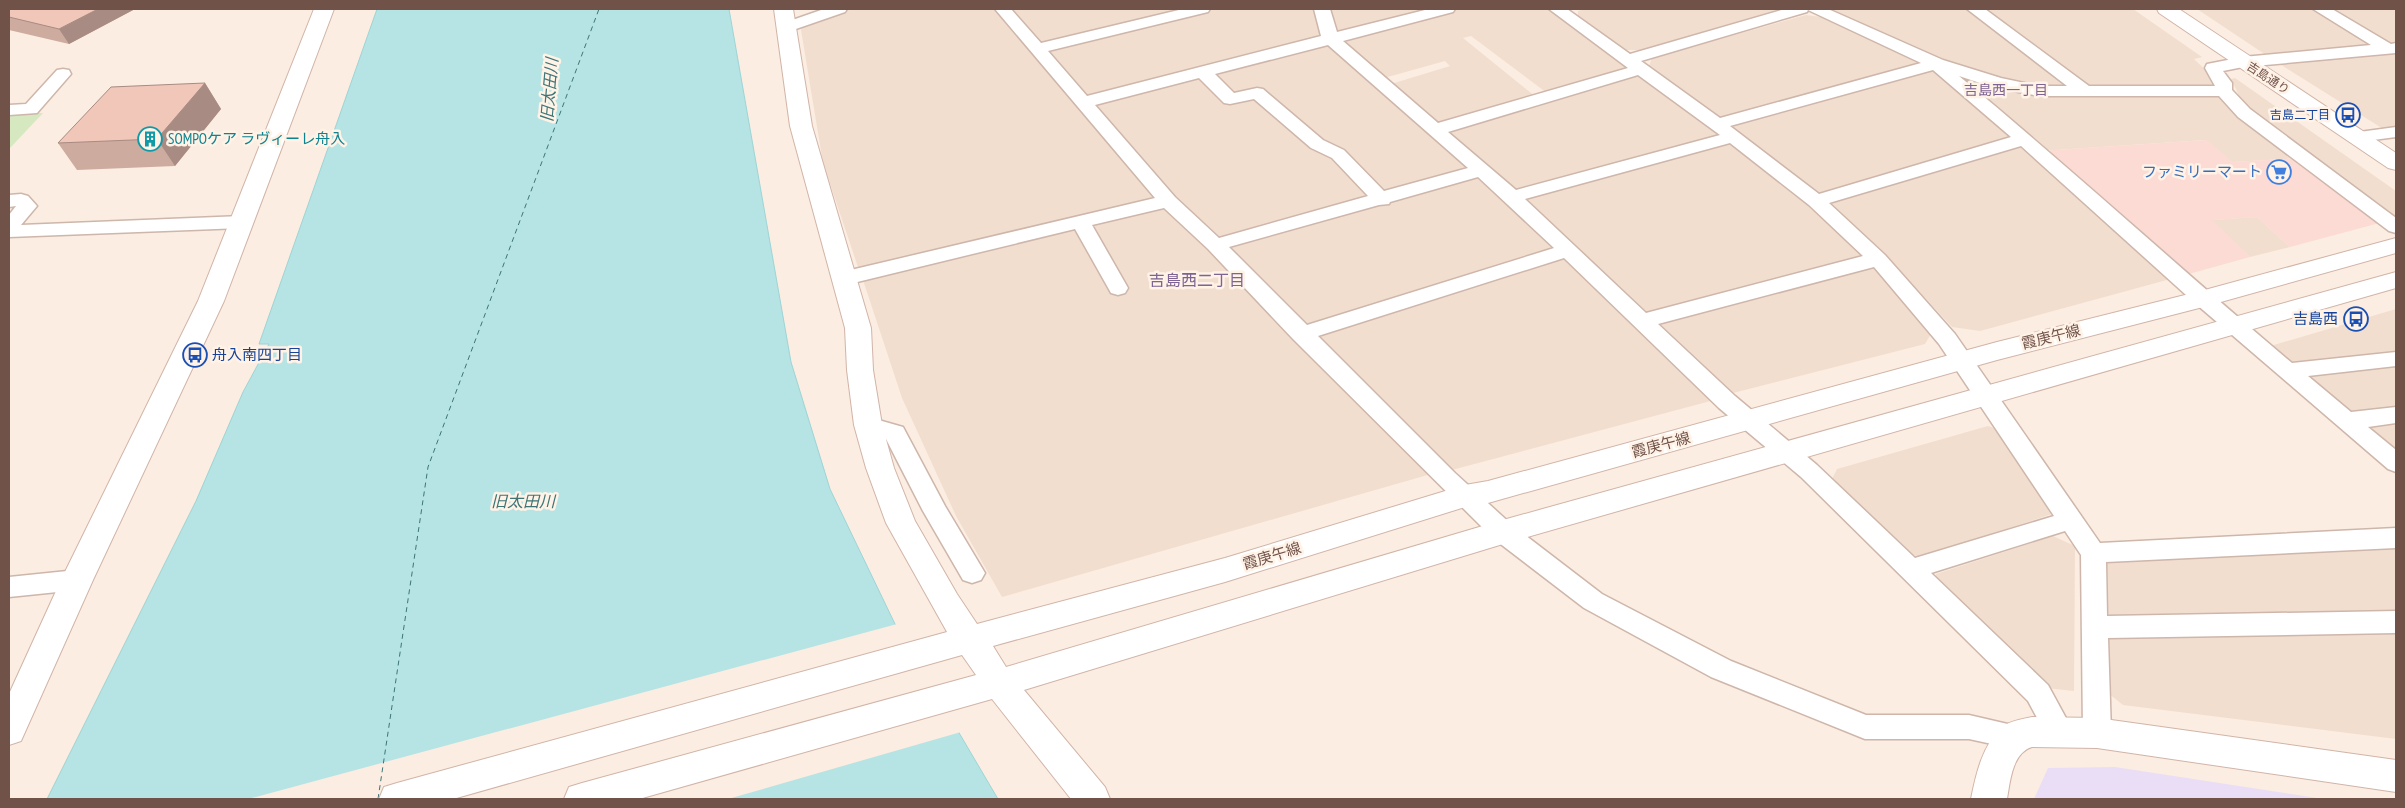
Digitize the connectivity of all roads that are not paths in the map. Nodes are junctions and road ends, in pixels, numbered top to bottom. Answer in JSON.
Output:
{"nodes":[{"id":1,"x":324,"y":9,"type":"edge"},
{"id":2,"x":839,"y":9,"type":"edge"},
{"id":3,"x":1003,"y":9,"type":"edge"},
{"id":4,"x":1202,"y":9,"type":"edge"},
{"id":5,"x":1322,"y":9,"type":"edge"},
{"id":6,"x":1447,"y":9,"type":"edge"},
{"id":7,"x":1562,"y":9,"type":"edge"},
{"id":8,"x":1801,"y":9,"type":"edge"},
{"id":9,"x":1816,"y":9,"type":"edge"},
{"id":10,"x":1975,"y":9,"type":"edge"},
{"id":11,"x":2166,"y":9,"type":"edge"},
{"id":12,"x":2321,"y":9,"type":"edge"},
{"id":13,"x":785,"y":18,"type":"edge"},
{"id":14,"x":1330,"y":38,"type":"junction"},
{"id":15,"x":2392,"y":48,"type":"edge"},
{"id":16,"x":1036,"y":49,"type":"junction"},
{"id":17,"x":2243,"y":62,"type":"junction"},
{"id":18,"x":1635,"y":64,"type":"junction"},
{"id":19,"x":1937,"y":64,"type":"junction"},
{"id":20,"x":1202,"y":71,"type":"junction"},
{"id":21,"x":63,"y":74,"type":"dead end"},
{"id":22,"x":2084,"y":90,"type":"junction"},
{"id":23,"x":2224,"y":91,"type":"junction"},
{"id":24,"x":1082,"y":103,"type":"junction"},
{"id":25,"x":9,"y":110,"type":"edge"},
{"id":26,"x":1435,"y":130,"type":"junction"},
{"id":27,"x":1725,"y":130,"type":"junction"},
{"id":28,"x":2396,"y":132,"type":"edge"},
{"id":29,"x":2358,"y":138,"type":"junction"},
{"id":30,"x":2024,"y":139,"type":"junction"},
{"id":31,"x":2396,"y":163,"type":"edge"},
{"id":32,"x":1481,"y":170,"type":"junction"},
{"id":33,"x":1512,"y":197,"type":"junction"},
{"id":34,"x":1382,"y":200,"type":"junction"},
{"id":35,"x":9,"y":201,"type":"edge"},
{"id":36,"x":1168,"y":201,"type":"junction"},
{"id":37,"x":1816,"y":201,"type":"junction"},
{"id":38,"x":242,"y":222,"type":"junction"},
{"id":39,"x":1080,"y":222,"type":"junction"},
{"id":40,"x":9,"y":226,"type":"edge"},
{"id":41,"x":2396,"y":227,"type":"edge"},
{"id":42,"x":9,"y":231,"type":"edge"},
{"id":43,"x":1215,"y":245,"type":"junction"},
{"id":44,"x":2396,"y":245,"type":"edge"},
{"id":45,"x":1569,"y":250,"type":"junction"},
{"id":46,"x":1878,"y":259,"type":"junction"},
{"id":47,"x":845,"y":278,"type":"junction"},
{"id":48,"x":2396,"y":280,"type":"edge"},
{"id":49,"x":1118,"y":288,"type":"dead end"},
{"id":50,"x":2203,"y":299,"type":"junction"},
{"id":51,"x":1641,"y":321,"type":"junction"},
{"id":52,"x":2234,"y":325,"type":"junction"},
{"id":53,"x":1301,"y":334,"type":"junction"},
{"id":54,"x":2396,"y":359,"type":"edge"},
{"id":55,"x":1962,"y":361,"type":"junction"},
{"id":56,"x":2288,"y":372,"type":"junction"},
{"id":57,"x":1988,"y":396,"type":"junction"},
{"id":58,"x":2396,"y":415,"type":"edge"},
{"id":59,"x":1748,"y":421,"type":"junction"},
{"id":60,"x":2347,"y":421,"type":"junction"},
{"id":61,"x":868,"y":425,"type":"junction"},
{"id":62,"x":1786,"y":451,"type":"junction"},
{"id":63,"x":2396,"y":463,"type":"edge"},
{"id":64,"x":1465,"y":496,"type":"junction"},
{"id":65,"x":2071,"y":520,"type":"junction"},
{"id":66,"x":1504,"y":532,"type":"junction"},
{"id":67,"x":2396,"y":538,"type":"edge"},
{"id":68,"x":2093,"y":553,"type":"junction"},
{"id":69,"x":1912,"y":569,"type":"junction"},
{"id":70,"x":972,"y":573,"type":"dead end"},
{"id":71,"x":77,"y":580,"type":"junction"},
{"id":72,"x":9,"y":587,"type":"edge"},
{"id":73,"x":2396,"y":622,"type":"edge"},
{"id":74,"x":2095,"y":626,"type":"junction"},
{"id":75,"x":971,"y":640,"type":"junction"},
{"id":76,"x":999,"y":682,"type":"junction"},
{"id":77,"x":9,"y":730,"type":"edge"},
{"id":78,"x":2059,"y":731,"type":"junction"},
{"id":79,"x":2097,"y":733,"type":"junction"},
{"id":80,"x":2015,"y":737,"type":"junction"},
{"id":81,"x":2396,"y":776,"type":"edge"},
{"id":82,"x":397,"y":799,"type":"edge"},
{"id":83,"x":582,"y":799,"type":"edge"},
{"id":84,"x":1092,"y":799,"type":"edge"},
{"id":85,"x":1989,"y":799,"type":"edge"}],
"edges":[{"from":1,"to":38,"type":"street"},
{"from":2,"to":13,"type":"street"},
{"from":3,"to":16,"type":"street"},
{"from":4,"to":16,"type":"street"},
{"from":5,"to":14,"type":"street"},
{"from":6,"to":14,"type":"street"},
{"from":7,"to":18,"type":"street"},
{"from":8,"to":18,"type":"street"},
{"from":9,"to":19,"type":"street"},
{"from":10,"to":22,"type":"street"},
{"from":11,"to":17,"type":"street","name":"吉島通り"},
{"from":12,"to":15,"type":"street"},
{"from":13,"to":47,"type":"street"},
{"from":14,"to":20,"type":"street"},
{"from":14,"to":26,"type":"street"},
{"from":15,"to":17,"type":"street"},
{"from":16,"to":24,"type":"street"},
{"from":17,"to":23,"type":"street"},
{"from":17,"to":29,"type":"street","name":"吉島通り"},
{"from":18,"to":26,"type":"street"},
{"from":18,"to":27,"type":"street"},
{"from":19,"to":22,"type":"street"},
{"from":19,"to":27,"type":"street"},
{"from":19,"to":30,"type":"street"},
{"from":20,"to":24,"type":"street"},
{"from":20,"to":34,"type":"street"},
{"from":21,"to":25,"type":"street"},
{"from":22,"to":23,"type":"street"},
{"from":23,"to":41,"type":"street"},
{"from":24,"to":36,"type":"street"},
{"from":26,"to":32,"type":"street"},
{"from":27,"to":33,"type":"street"},
{"from":27,"to":37,"type":"street"},
{"from":28,"to":29,"type":"street"},
{"from":29,"to":31,"type":"street","name":"吉島通り"},
{"from":30,"to":37,"type":"street"},
{"from":30,"to":50,"type":"street"},
{"from":32,"to":33,"type":"street"},
{"from":32,"to":34,"type":"street"},
{"from":33,"to":45,"type":"street"},
{"from":34,"to":43,"type":"street"},
{"from":35,"to":40,"type":"street"},
{"from":36,"to":39,"type":"street"},
{"from":36,"to":43,"type":"street"},
{"from":37,"to":46,"type":"street"},
{"from":38,"to":42,"type":"street"},
{"from":38,"to":71,"type":"street"},
{"from":39,"to":47,"type":"street"},
{"from":39,"to":49,"type":"street"},
{"from":43,"to":53,"type":"street"},
{"from":44,"to":50,"type":"street","name":"霞庚午線"},
{"from":45,"to":51,"type":"street"},
{"from":45,"to":53,"type":"street"},
{"from":46,"to":51,"type":"street"},
{"from":46,"to":55,"type":"street"},
{"from":47,"to":61,"type":"street"},
{"from":48,"to":52,"type":"street"},
{"from":50,"to":52,"type":"street"},
{"from":50,"to":55,"type":"street","name":"霞庚午線"},
{"from":51,"to":59,"type":"street"},
{"from":52,"to":56,"type":"street"},
{"from":52,"to":57,"type":"street"},
{"from":53,"to":64,"type":"street"},
{"from":54,"to":56,"type":"street"},
{"from":55,"to":57,"type":"street"},
{"from":55,"to":59,"type":"street","name":"霞庚午線"},
{"from":56,"to":60,"type":"street"},
{"from":57,"to":62,"type":"street"},
{"from":57,"to":65,"type":"street"},
{"from":58,"to":60,"type":"street"},
{"from":59,"to":62,"type":"street"},
{"from":59,"to":64,"type":"street","name":"霞庚午線"},
{"from":60,"to":63,"type":"street"},
{"from":61,"to":70,"type":"street"},
{"from":61,"to":75,"type":"street"},
{"from":62,"to":66,"type":"street"},
{"from":62,"to":69,"type":"street"},
{"from":64,"to":66,"type":"street"},
{"from":64,"to":75,"type":"street","name":"霞庚午線"},
{"from":65,"to":68,"type":"street"},
{"from":65,"to":69,"type":"street"},
{"from":66,"to":76,"type":"street"},
{"from":66,"to":80,"type":"street"},
{"from":67,"to":68,"type":"street"},
{"from":68,"to":74,"type":"street"},
{"from":69,"to":78,"type":"street"},
{"from":71,"to":72,"type":"street"},
{"from":71,"to":77,"type":"street"},
{"from":73,"to":74,"type":"street"},
{"from":74,"to":79,"type":"street"},
{"from":75,"to":76,"type":"street"},
{"from":75,"to":82,"type":"street","name":"霞庚午線"},
{"from":76,"to":83,"type":"street"},
{"from":76,"to":84,"type":"street"},
{"from":78,"to":79,"type":"street"},
{"from":78,"to":80,"type":"street"},
{"from":79,"to":81,"type":"street"},
{"from":80,"to":85,"type":"street"}]}
